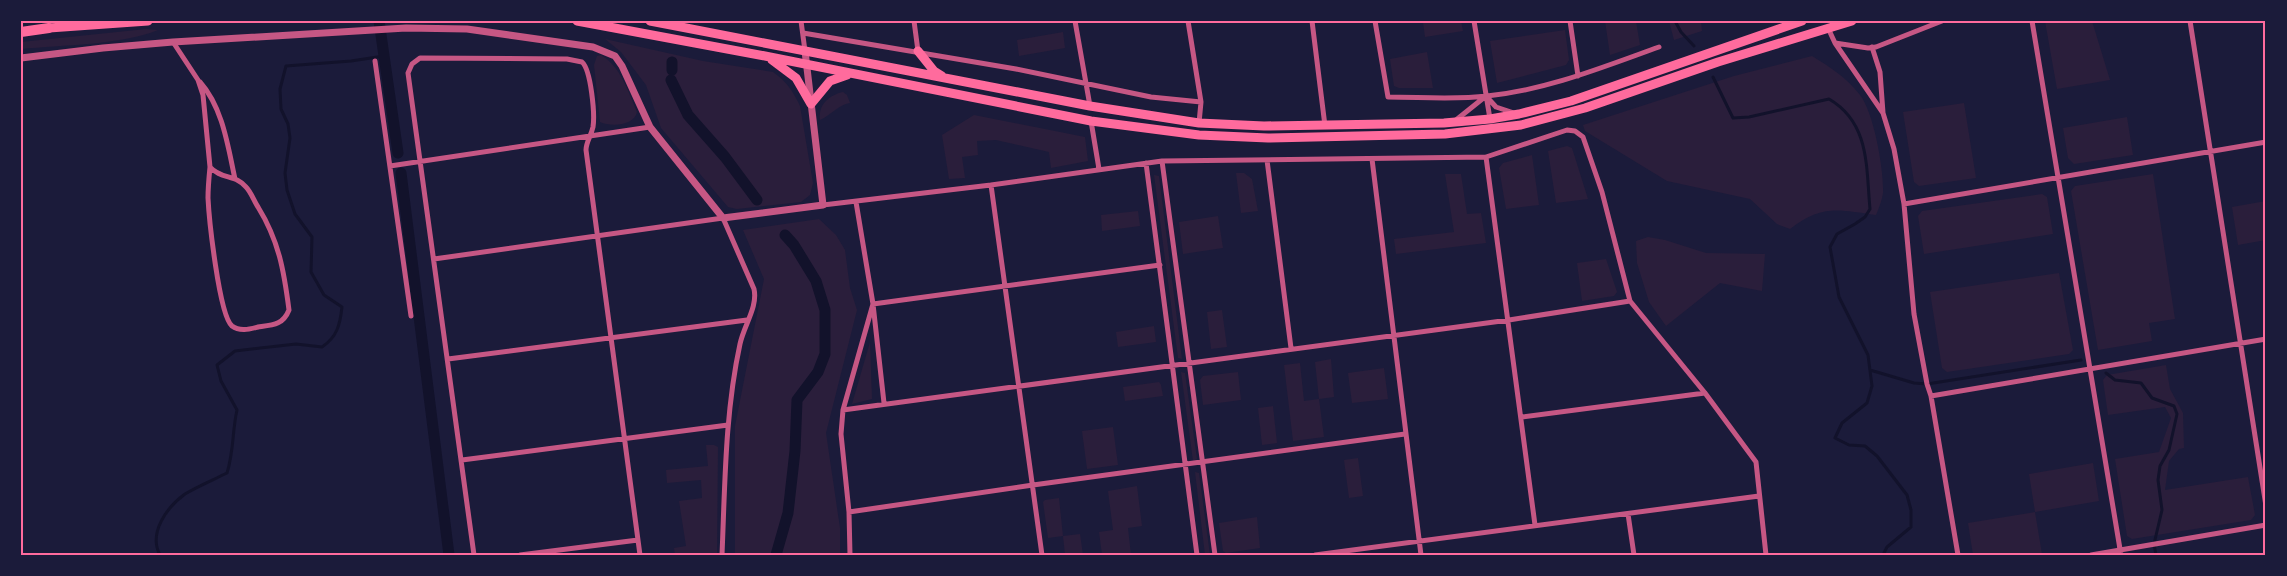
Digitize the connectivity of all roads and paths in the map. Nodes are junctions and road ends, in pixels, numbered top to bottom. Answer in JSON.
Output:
{"nodes":[{"id":1,"x":148,"y":21,"type":"edge"},
{"id":2,"x":577,"y":21,"type":"edge"},
{"id":3,"x":650,"y":21,"type":"edge"},
{"id":4,"x":801,"y":21,"type":"edge"},
{"id":5,"x":914,"y":21,"type":"edge"},
{"id":6,"x":1075,"y":21,"type":"edge"},
{"id":7,"x":1188,"y":21,"type":"edge"},
{"id":8,"x":1312,"y":21,"type":"edge"},
{"id":9,"x":1375,"y":21,"type":"edge"},
{"id":10,"x":1474,"y":21,"type":"edge"},
{"id":11,"x":1570,"y":21,"type":"edge"},
{"id":12,"x":1802,"y":21,"type":"edge"},
{"id":13,"x":1852,"y":21,"type":"edge"},
{"id":14,"x":1942,"y":21,"type":"edge"},
{"id":15,"x":2032,"y":21,"type":"edge"},
{"id":16,"x":2190,"y":21,"type":"edge"},
{"id":17,"x":49,"y":28,"type":"joint"},
{"id":18,"x":1828,"y":28,"type":"junction"},
{"id":19,"x":21,"y":31,"type":"edge"},
{"id":20,"x":802,"y":33,"type":"junction"},
{"id":21,"x":173,"y":42,"type":"junction"},
{"id":22,"x":1835,"y":43,"type":"junction"},
{"id":23,"x":1659,"y":47,"type":"dead end"},
{"id":24,"x":1872,"y":47,"type":"junction"},
{"id":25,"x":805,"y":51,"type":"junction"},
{"id":26,"x":918,"y":51,"type":"junction"},
{"id":27,"x":765,"y":56,"type":"junction"},
{"id":28,"x":21,"y":58,"type":"edge"},
{"id":29,"x":375,"y":61,"type":"dead end"},
{"id":30,"x":806,"y":64,"type":"junction"},
{"id":31,"x":852,"y":74,"type":"junction"},
{"id":32,"x":1578,"y":76,"type":"junction"},
{"id":33,"x":944,"y":78,"type":"junction"},
{"id":34,"x":198,"y":80,"type":"junction"},
{"id":35,"x":1086,"y":83,"type":"junction"},
{"id":36,"x":1486,"y":96,"type":"junction"},
{"id":37,"x":1201,"y":102,"type":"junction"},
{"id":38,"x":811,"y":104,"type":"junction"},
{"id":39,"x":1090,"y":106,"type":"junction"},
{"id":40,"x":1883,"y":113,"type":"junction"},
{"id":41,"x":1519,"y":114,"type":"junction"},
{"id":42,"x":1490,"y":119,"type":"junction"},
{"id":43,"x":1091,"y":121,"type":"junction"},
{"id":44,"x":1451,"y":122,"type":"junction"},
{"id":45,"x":1199,"y":123,"type":"junction"},
{"id":46,"x":1325,"y":126,"type":"junction"},
{"id":47,"x":650,"y":127,"type":"junction"},
{"id":48,"x":1491,"y":130,"type":"junction"},
{"id":49,"x":591,"y":136,"type":"junction"},
{"id":50,"x":2266,"y":142,"type":"edge"},
{"id":51,"x":2211,"y":152,"type":"junction"},
{"id":52,"x":1486,"y":157,"type":"junction"},
{"id":53,"x":1372,"y":159,"type":"junction"},
{"id":54,"x":1267,"y":160,"type":"junction"},
{"id":55,"x":421,"y":161,"type":"junction"},
{"id":56,"x":1162,"y":161,"type":"junction"},
{"id":57,"x":1146,"y":163,"type":"junction"},
{"id":58,"x":390,"y":166,"type":"junction"},
{"id":59,"x":210,"y":167,"type":"junction"},
{"id":60,"x":1099,"y":169,"type":"junction"},
{"id":61,"x":2058,"y":178,"type":"junction"},
{"id":62,"x":235,"y":179,"type":"junction"},
{"id":63,"x":991,"y":185,"type":"junction"},
{"id":64,"x":856,"y":202,"type":"junction"},
{"id":65,"x":1904,"y":204,"type":"junction"},
{"id":66,"x":823,"y":205,"type":"junction"},
{"id":67,"x":723,"y":218,"type":"junction"},
{"id":68,"x":597,"y":234,"type":"junction"},
{"id":69,"x":434,"y":259,"type":"junction"},
{"id":70,"x":1160,"y":264,"type":"junction"},
{"id":71,"x":1006,"y":286,"type":"junction"},
{"id":72,"x":1630,"y":301,"type":"junction"},
{"id":73,"x":873,"y":304,"type":"junction"},
{"id":74,"x":411,"y":316,"type":"dead end"},
{"id":75,"x":747,"y":320,"type":"junction"},
{"id":76,"x":1509,"y":320,"type":"junction"},
{"id":77,"x":1393,"y":335,"type":"junction"},
{"id":78,"x":612,"y":338,"type":"junction"},
{"id":79,"x":2266,"y":339,"type":"edge"},
{"id":80,"x":2242,"y":344,"type":"junction"},
{"id":81,"x":1292,"y":348,"type":"junction"},
{"id":82,"x":448,"y":359,"type":"junction"},
{"id":83,"x":1190,"y":363,"type":"junction"},
{"id":84,"x":1174,"y":365,"type":"junction"},
{"id":85,"x":2092,"y":370,"type":"junction"},
{"id":86,"x":1020,"y":385,"type":"junction"},
{"id":87,"x":1705,"y":393,"type":"junction"},
{"id":88,"x":1931,"y":396,"type":"junction"},
{"id":89,"x":884,"y":403,"type":"junction"},
{"id":90,"x":843,"y":410,"type":"junction"},
{"id":91,"x":1522,"y":417,"type":"junction"},
{"id":92,"x":728,"y":425,"type":"junction"},
{"id":93,"x":1405,"y":434,"type":"junction"},
{"id":94,"x":625,"y":439,"type":"junction"},
{"id":95,"x":462,"y":460,"type":"junction"},
{"id":96,"x":1204,"y":462,"type":"junction"},
{"id":97,"x":1186,"y":465,"type":"junction"},
{"id":98,"x":1032,"y":484,"type":"junction"},
{"id":99,"x":1759,"y":496,"type":"junction"},
{"id":100,"x":2266,"y":506,"type":"edge"},
{"id":101,"x":849,"y":512,"type":"junction"},
{"id":102,"x":1628,"y":514,"type":"junction"},
{"id":103,"x":1536,"y":525,"type":"junction"},
{"id":104,"x":2266,"y":525,"type":"edge"},
{"id":105,"x":638,"y":540,"type":"junction"},
{"id":106,"x":1419,"y":540,"type":"junction"},
{"id":107,"x":2121,"y":553,"type":"edge"},
{"id":108,"x":474,"y":555,"type":"edge"},
{"id":109,"x":520,"y":555,"type":"edge"},
{"id":110,"x":640,"y":555,"type":"edge"},
{"id":111,"x":722,"y":555,"type":"edge"},
{"id":112,"x":850,"y":555,"type":"edge"},
{"id":113,"x":1042,"y":555,"type":"edge"},
{"id":114,"x":1197,"y":555,"type":"edge"},
{"id":115,"x":1215,"y":555,"type":"edge"},
{"id":116,"x":1315,"y":555,"type":"edge"},
{"id":117,"x":1421,"y":555,"type":"edge"},
{"id":118,"x":1634,"y":555,"type":"edge"},
{"id":119,"x":1766,"y":555,"type":"edge"},
{"id":120,"x":1958,"y":555,"type":"edge"},
{"id":121,"x":2091,"y":555,"type":"edge"}],
"edges":[{"from":1,"to":17,"type":"main road"},
{"from":2,"to":27,"type":"main road"},
{"from":3,"to":25,"type":"main road"},
{"from":4,"to":20,"type":"street"},
{"from":5,"to":26,"type":"street"},
{"from":6,"to":35,"type":"street"},
{"from":7,"to":37,"type":"street"},
{"from":8,"to":46,"type":"street"},
{"from":9,"to":36,"type":"street"},
{"from":10,"to":36,"type":"street"},
{"from":11,"to":32,"type":"street"},
{"from":12,"to":41,"type":"main road"},
{"from":13,"to":18,"type":"main road"},
{"from":14,"to":24,"type":"street"},
{"from":15,"to":61,"type":"street"},
{"from":16,"to":51,"type":"street"},
{"from":17,"to":19,"type":"highway"},
{"from":18,"to":22,"type":"street"},
{"from":18,"to":48,"type":"main road"},
{"from":20,"to":25,"type":"street"},
{"from":20,"to":26,"type":"street"},
{"from":21,"to":28,"type":"street"},
{"from":21,"to":34,"type":"street"},
{"from":21,"to":47,"type":"street"},
{"from":22,"to":24,"type":"street"},
{"from":22,"to":40,"type":"street"},
{"from":23,"to":32,"type":"street"},
{"from":24,"to":40,"type":"street"},
{"from":25,"to":30,"type":"street"},
{"from":25,"to":33,"type":"main road"},
{"from":26,"to":33,"type":"main road"},
{"from":26,"to":35,"type":"street"},
{"from":27,"to":30,"type":"main road"},
{"from":27,"to":38,"type":"main road"},
{"from":29,"to":58,"type":"street"},
{"from":30,"to":31,"type":"main road"},
{"from":30,"to":38,"type":"street"},
{"from":31,"to":38,"type":"main road"},
{"from":31,"to":43,"type":"main road"},
{"from":32,"to":36,"type":"street"},
{"from":33,"to":39,"type":"main road"},
{"from":34,"to":59,"type":"street"},
{"from":34,"to":62,"type":"street"},
{"from":35,"to":37,"type":"street"},
{"from":35,"to":39,"type":"street"},
{"from":36,"to":41,"type":"street"},
{"from":36,"to":42,"type":"street"},
{"from":36,"to":44,"type":"street"},
{"from":37,"to":45,"type":"street"},
{"from":38,"to":66,"type":"street"},
{"from":39,"to":45,"type":"main road"},
{"from":40,"to":65,"type":"street"},
{"from":41,"to":42,"type":"main road"},
{"from":42,"to":44,"type":"main road"},
{"from":42,"to":48,"type":"street"},
{"from":43,"to":48,"type":"main road"},
{"from":43,"to":60,"type":"street"},
{"from":44,"to":46,"type":"main road"},
{"from":45,"to":46,"type":"main road"},
{"from":47,"to":49,"type":"street"},
{"from":47,"to":67,"type":"street"},
{"from":49,"to":55,"type":"street"},
{"from":49,"to":55,"type":"street"},
{"from":49,"to":68,"type":"street"},
{"from":50,"to":51,"type":"street"},
{"from":51,"to":61,"type":"street"},
{"from":51,"to":80,"type":"street"},
{"from":52,"to":53,"type":"street"},
{"from":52,"to":72,"type":"street"},
{"from":52,"to":76,"type":"street"},
{"from":53,"to":54,"type":"street"},
{"from":53,"to":77,"type":"street"},
{"from":54,"to":56,"type":"street"},
{"from":54,"to":81,"type":"street"},
{"from":55,"to":58,"type":"street"},
{"from":55,"to":69,"type":"street"},
{"from":56,"to":57,"type":"street"},
{"from":56,"to":83,"type":"street"},
{"from":57,"to":60,"type":"street"},
{"from":57,"to":70,"type":"street"},
{"from":58,"to":74,"type":"street"},
{"from":59,"to":62,"type":"street"},
{"from":59,"to":62,"type":"street"},
{"from":60,"to":63,"type":"street"},
{"from":61,"to":65,"type":"street"},
{"from":61,"to":85,"type":"street"},
{"from":63,"to":64,"type":"street"},
{"from":63,"to":71,"type":"street"},
{"from":64,"to":66,"type":"street"},
{"from":64,"to":73,"type":"street"},
{"from":65,"to":88,"type":"street"},
{"from":66,"to":67,"type":"street"},
{"from":67,"to":68,"type":"street"},
{"from":67,"to":75,"type":"street"},
{"from":68,"to":69,"type":"street"},
{"from":68,"to":78,"type":"street"},
{"from":69,"to":82,"type":"street"},
{"from":70,"to":71,"type":"street"},
{"from":70,"to":84,"type":"street"},
{"from":71,"to":73,"type":"street"},
{"from":71,"to":86,"type":"street"},
{"from":72,"to":76,"type":"street"},
{"from":72,"to":87,"type":"street"},
{"from":73,"to":89,"type":"street"},
{"from":73,"to":90,"type":"street"},
{"from":75,"to":78,"type":"street"},
{"from":75,"to":92,"type":"street"},
{"from":76,"to":77,"type":"street"},
{"from":76,"to":91,"type":"street"},
{"from":77,"to":81,"type":"street"},
{"from":77,"to":93,"type":"street"},
{"from":78,"to":82,"type":"street"},
{"from":78,"to":94,"type":"street"},
{"from":79,"to":80,"type":"street"},
{"from":80,"to":85,"type":"street"},
{"from":80,"to":100,"type":"street"},
{"from":81,"to":83,"type":"street"},
{"from":82,"to":95,"type":"street"},
{"from":83,"to":84,"type":"street"},
{"from":83,"to":96,"type":"street"},
{"from":84,"to":86,"type":"street"},
{"from":84,"to":97,"type":"street"},
{"from":85,"to":88,"type":"street"},
{"from":85,"to":107,"type":"street"},
{"from":86,"to":89,"type":"street"},
{"from":86,"to":98,"type":"street"},
{"from":87,"to":91,"type":"street"},
{"from":87,"to":99,"type":"street"},
{"from":88,"to":120,"type":"street"},
{"from":89,"to":90,"type":"street"},
{"from":90,"to":101,"type":"street"},
{"from":91,"to":103,"type":"street"},
{"from":92,"to":94,"type":"street"},
{"from":92,"to":111,"type":"street"},
{"from":93,"to":96,"type":"street"},
{"from":93,"to":106,"type":"street"},
{"from":94,"to":95,"type":"street"},
{"from":94,"to":105,"type":"street"},
{"from":95,"to":108,"type":"street"},
{"from":96,"to":97,"type":"street"},
{"from":96,"to":115,"type":"street"},
{"from":97,"to":98,"type":"street"},
{"from":97,"to":114,"type":"street"},
{"from":98,"to":101,"type":"street"},
{"from":98,"to":113,"type":"street"},
{"from":99,"to":102,"type":"street"},
{"from":99,"to":119,"type":"street"},
{"from":101,"to":112,"type":"street"},
{"from":102,"to":103,"type":"street"},
{"from":102,"to":118,"type":"street"},
{"from":103,"to":106,"type":"street"},
{"from":104,"to":107,"type":"street"},
{"from":105,"to":109,"type":"street"},
{"from":105,"to":110,"type":"street"},
{"from":106,"to":116,"type":"street"},
{"from":106,"to":117,"type":"street"},
{"from":107,"to":121,"type":"street"}]}
